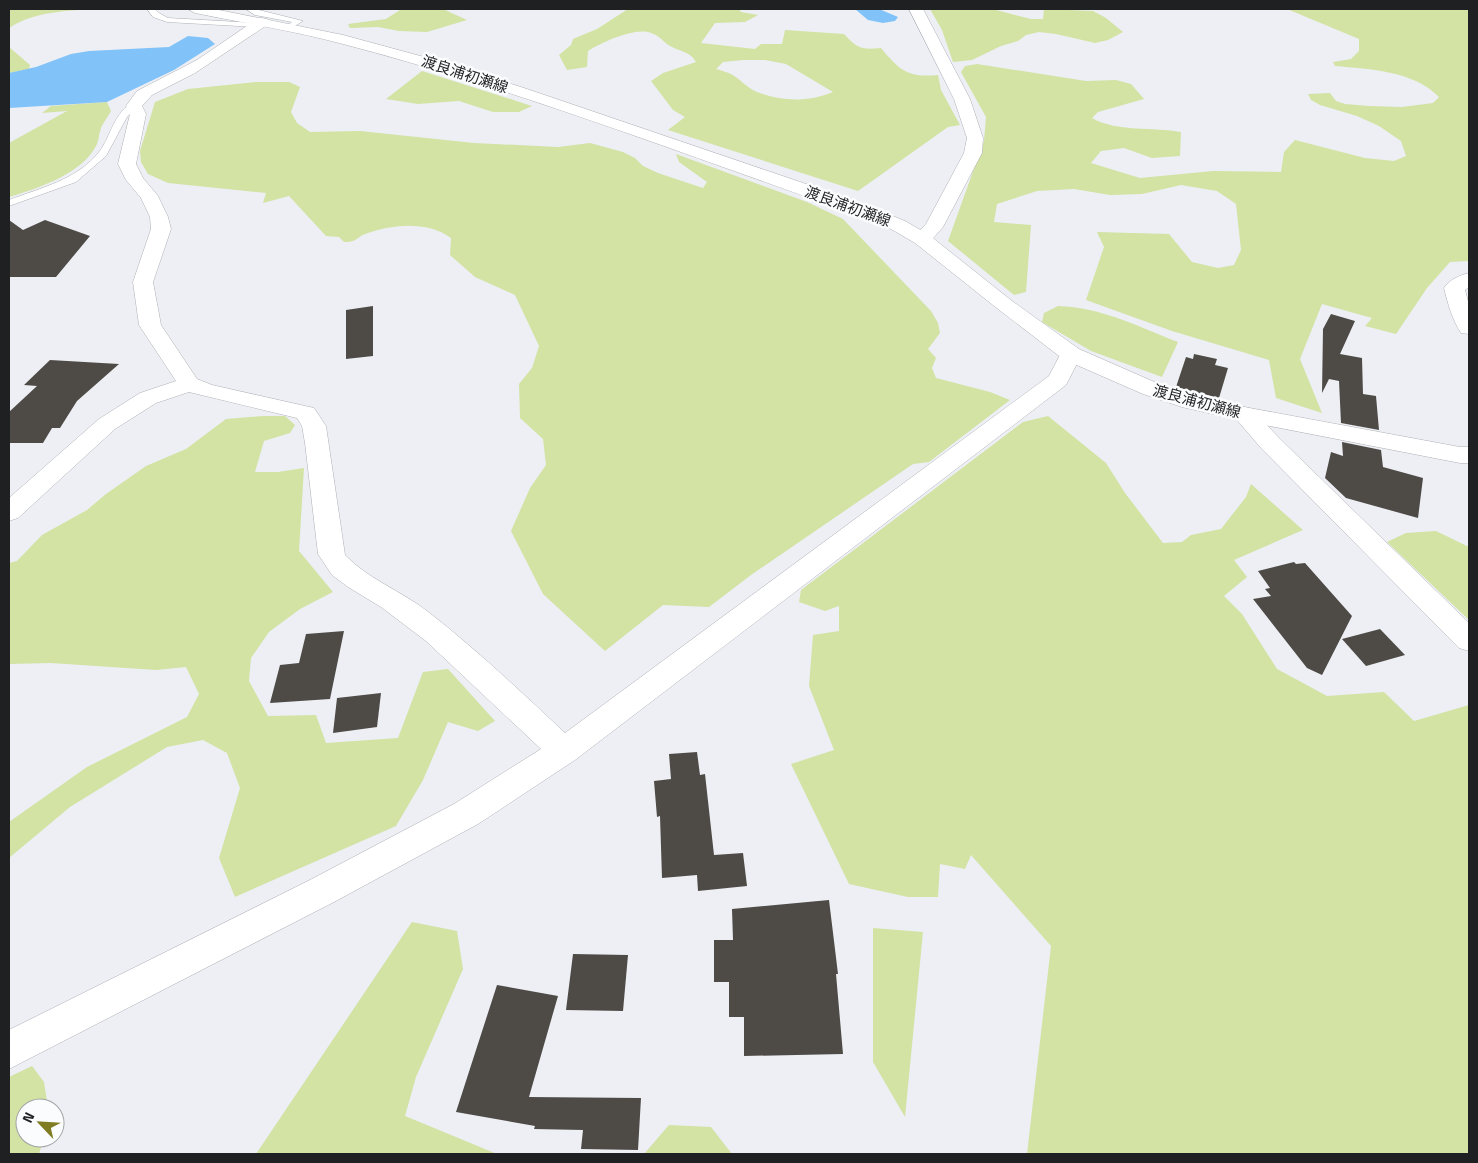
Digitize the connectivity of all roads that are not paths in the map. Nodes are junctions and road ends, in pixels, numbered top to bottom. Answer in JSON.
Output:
{"nodes":[{"id":1,"x":151,"y":9,"type":"edge"},
{"id":2,"x":196,"y":9,"type":"edge"},
{"id":3,"x":916,"y":9,"type":"edge"},
{"id":4,"x":256,"y":19,"type":"edge"},
{"id":5,"x":134,"y":106,"type":"junction"},
{"id":6,"x":9,"y":203,"type":"edge"},
{"id":7,"x":922,"y":239,"type":"junction"},
{"id":8,"x":1469,"y":279,"type":"edge"},
{"id":9,"x":1469,"y":328,"type":"edge"},
{"id":10,"x":1071,"y":354,"type":"junction"},
{"id":11,"x":190,"y":384,"type":"junction"},
{"id":12,"x":1244,"y":414,"type":"junction"},
{"id":13,"x":1469,"y":455,"type":"edge"},
{"id":14,"x":9,"y":512,"type":"edge"},
{"id":15,"x":1469,"y":640,"type":"edge"},
{"id":16,"x":564,"y":751,"type":"junction"},
{"id":17,"x":9,"y":1050,"type":"edge"}],
"edges":[{"from":1,"to":4,"type":"lane"},
{"from":2,"to":4,"type":"street","name":"渡良浦初瀬線"},
{"from":3,"to":7,"type":"street"},
{"from":4,"to":5,"type":"street"},
{"from":4,"to":7,"type":"street","name":"渡良浦初瀬線"},
{"from":5,"to":6,"type":"lane"},
{"from":5,"to":11,"type":"street"},
{"from":7,"to":10,"type":"street","name":"渡良浦初瀬線"},
{"from":8,"to":9,"type":"street"},
{"from":10,"to":12,"type":"street","name":"渡良浦初瀬線"},
{"from":10,"to":16,"type":"street"},
{"from":11,"to":14,"type":"street"},
{"from":11,"to":16,"type":"street"},
{"from":12,"to":13,"type":"street","name":"渡良浦初瀬線"},
{"from":12,"to":15,"type":"street"},
{"from":16,"to":17,"type":"street"}]}
